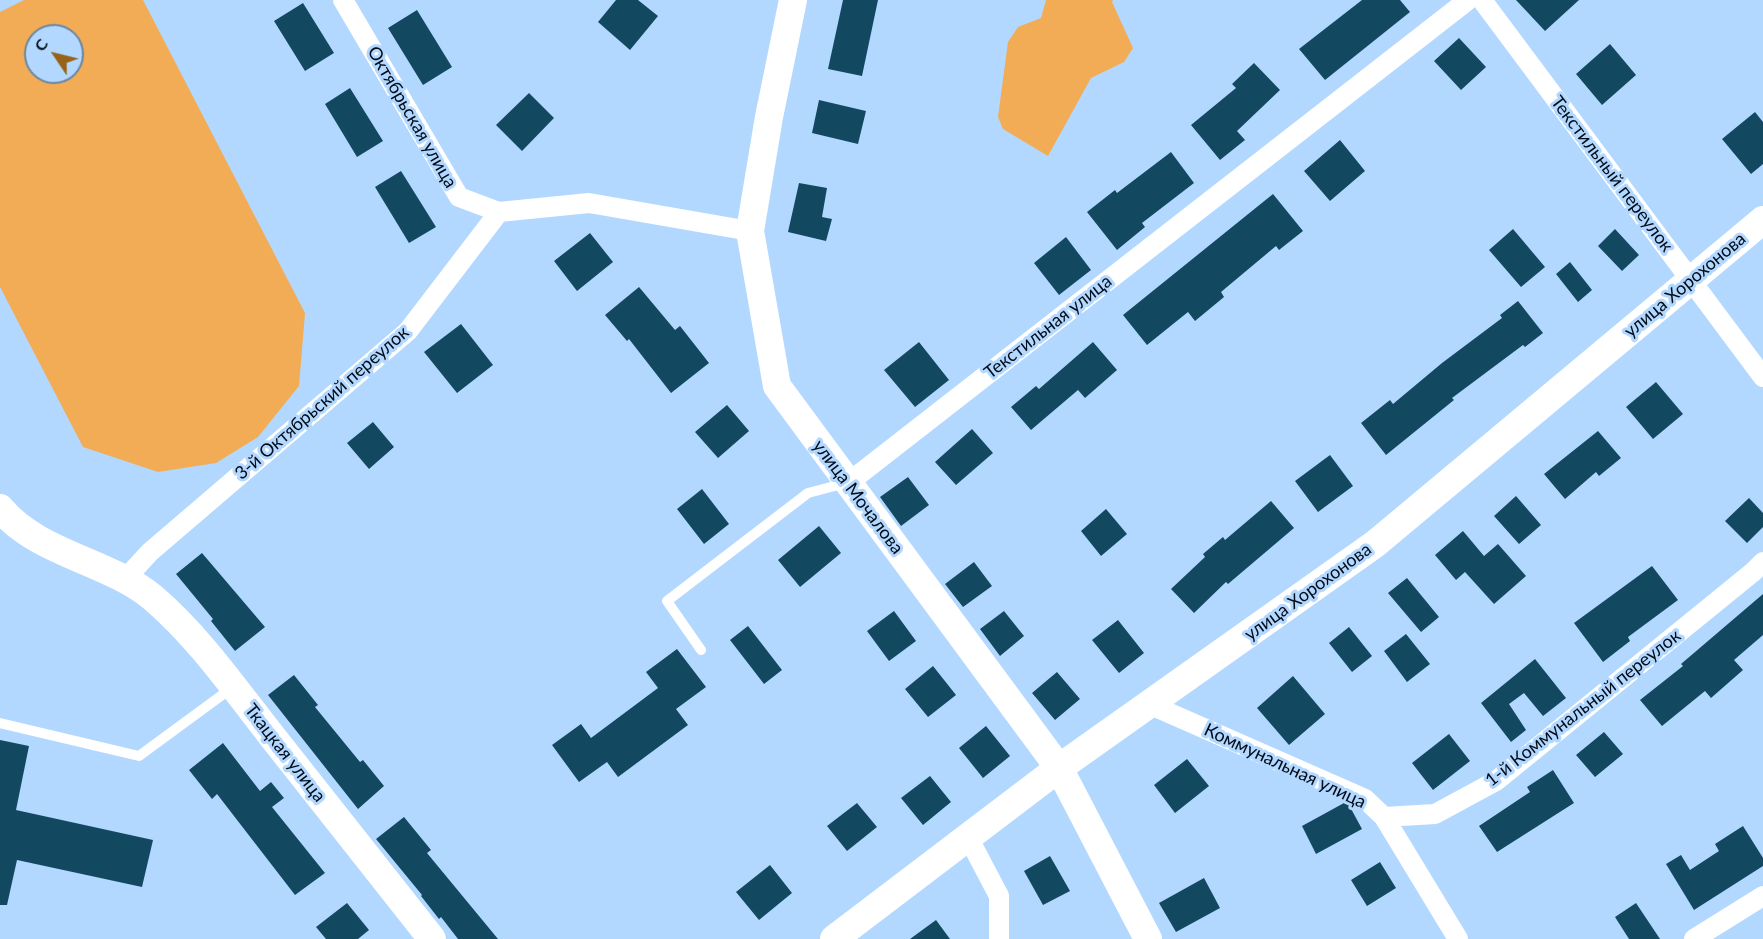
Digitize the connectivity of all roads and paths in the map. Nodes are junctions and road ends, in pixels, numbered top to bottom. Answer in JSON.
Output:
{"nodes":[{"id":1,"x":343,"y":0,"type":"edge"},
{"id":2,"x":793,"y":0,"type":"edge"},
{"id":3,"x":1468,"y":0,"type":"edge"},
{"id":4,"x":1482,"y":0,"type":"edge"},
{"id":5,"x":499,"y":212,"type":"junction"},
{"id":6,"x":1763,"y":220,"type":"edge"},
{"id":7,"x":750,"y":231,"type":"junction"},
{"id":8,"x":1692,"y":280,"type":"junction"},
{"id":9,"x":1763,"y":377,"type":"edge"},
{"id":10,"x":848,"y":483,"type":"junction"},
{"id":11,"x":0,"y":508,"type":"edge"},
{"id":12,"x":1763,"y":562,"type":"edge"},
{"id":13,"x":126,"y":578,"type":"junction"},
{"id":14,"x":701,"y":650,"type":"dead end"},
{"id":15,"x":233,"y":687,"type":"junction"},
{"id":16,"x":1151,"y":705,"type":"junction"},
{"id":17,"x":0,"y":723,"type":"edge"},
{"id":18,"x":1059,"y":768,"type":"junction"},
{"id":19,"x":1384,"y":817,"type":"junction"},
{"id":20,"x":968,"y":837,"type":"junction"},
{"id":21,"x":1763,"y":896,"type":"edge"},
{"id":22,"x":432,"y":939,"type":"edge"},
{"id":23,"x":834,"y":939,"type":"edge"},
{"id":24,"x":999,"y":939,"type":"edge"},
{"id":25,"x":1148,"y":939,"type":"edge"},
{"id":26,"x":1458,"y":939,"type":"edge"},
{"id":27,"x":1694,"y":939,"type":"edge"}],
"edges":[{"from":1,"to":5,"type":"street","name":"Октябрьская улица"},
{"from":2,"to":7,"type":"street","name":"улица Мочалова"},
{"from":3,"to":10,"type":"street","name":"Текстильная улица"},
{"from":4,"to":8,"type":"street","name":"Текстильный переулок"},
{"from":5,"to":7,"type":"street"},
{"from":5,"to":13,"type":"street","name":"3-й Октябрьский переулок"},
{"from":6,"to":8,"type":"street","name":"улица Хорохонова"},
{"from":7,"to":10,"type":"street","name":"улица Мочалова"},
{"from":8,"to":9,"type":"street","name":"Текстильный переулок"},
{"from":8,"to":16,"type":"street","name":"улица Хорохонова"},
{"from":10,"to":14,"type":"lane","name":"Текстильная улица"},
{"from":10,"to":18,"type":"street","name":"улица Мочалова"},
{"from":11,"to":13,"type":"street","name":"Ткацкая улица"},
{"from":12,"to":19,"type":"street","name":"1-й Коммунальный переулок"},
{"from":13,"to":15,"type":"street","name":"Ткацкая улица"},
{"from":15,"to":17,"type":"lane"},
{"from":15,"to":22,"type":"street","name":"Ткацкая улица"},
{"from":16,"to":18,"type":"street","name":"улица Хорохонова"},
{"from":16,"to":19,"type":"street","name":"Коммунальная улица"},
{"from":18,"to":20,"type":"street","name":"улица Хорохонова"},
{"from":18,"to":25,"type":"street","name":"улица Мочалова"},
{"from":19,"to":26,"type":"street","name":"Коммунальная улица"},
{"from":20,"to":23,"type":"street","name":"улица Хорохонова"},
{"from":20,"to":24,"type":"street"},
{"from":21,"to":27,"type":"street"}]}
